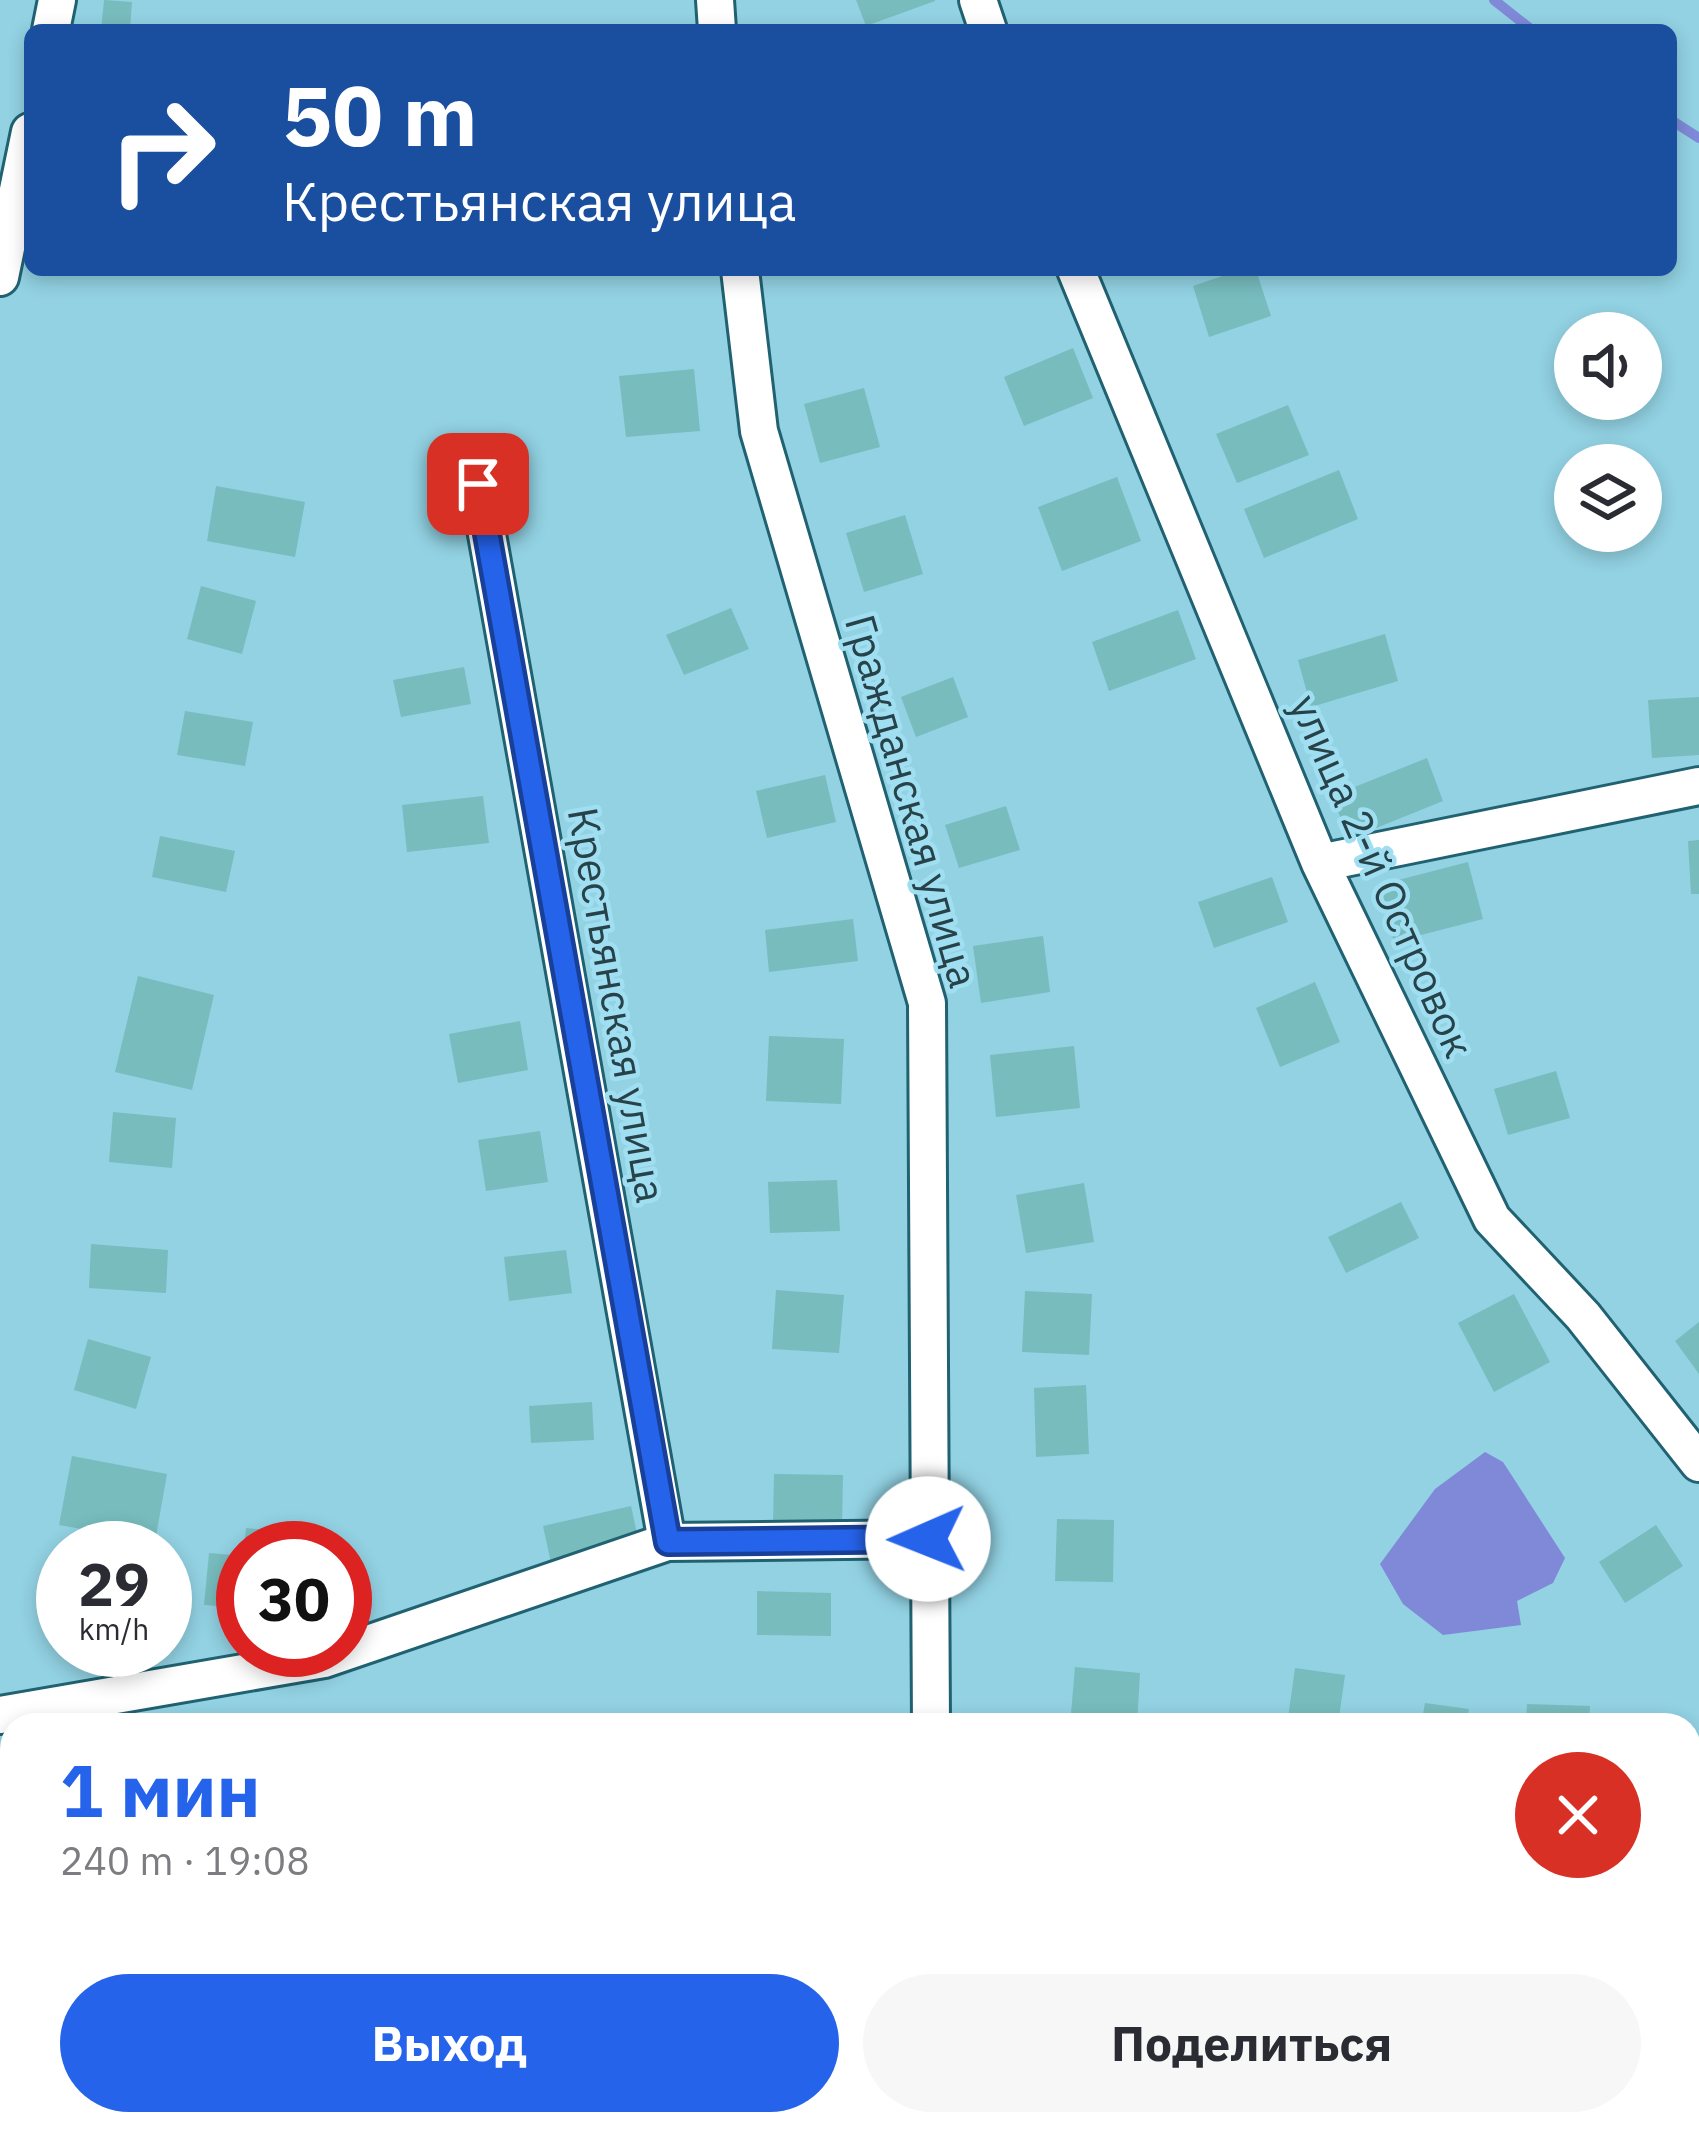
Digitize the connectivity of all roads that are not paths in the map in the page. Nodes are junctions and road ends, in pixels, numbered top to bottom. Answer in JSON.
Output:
{"nodes":[{"id":1,"x":24,"y":161,"type":"edge"},
{"id":2,"x":741,"y":276,"type":"edge"},
{"id":3,"x":1078,"y":276,"type":"edge"},
{"id":4,"x":0,"y":277,"type":"edge"},
{"id":5,"x":478,"y":484,"type":"dead end"},
{"id":6,"x":1699,"y":786,"type":"edge"},
{"id":7,"x":1320,"y":863,"type":"junction"},
{"id":8,"x":1699,"y":1463,"type":"edge"},
{"id":9,"x":928,"y":1539,"type":"junction"},
{"id":10,"x":668,"y":1542,"type":"junction"},
{"id":11,"x":6,"y":1713,"type":"edge"},
{"id":12,"x":931,"y":1713,"type":"edge"}],
"edges":[{"from":1,"to":4,"type":"street"},
{"from":2,"to":9,"type":"street","name":"Гражданская улица"},
{"from":3,"to":7,"type":"street","name":"улица 2-й Островок"},
{"from":5,"to":10,"type":"street","name":"Крестьянская улица"},
{"from":6,"to":7,"type":"street"},
{"from":7,"to":8,"type":"street","name":"улица 2-й Островок"},
{"from":9,"to":10,"type":"street"},
{"from":9,"to":12,"type":"street","name":"Гражданская улица"},
{"from":10,"to":11,"type":"street"}]}
